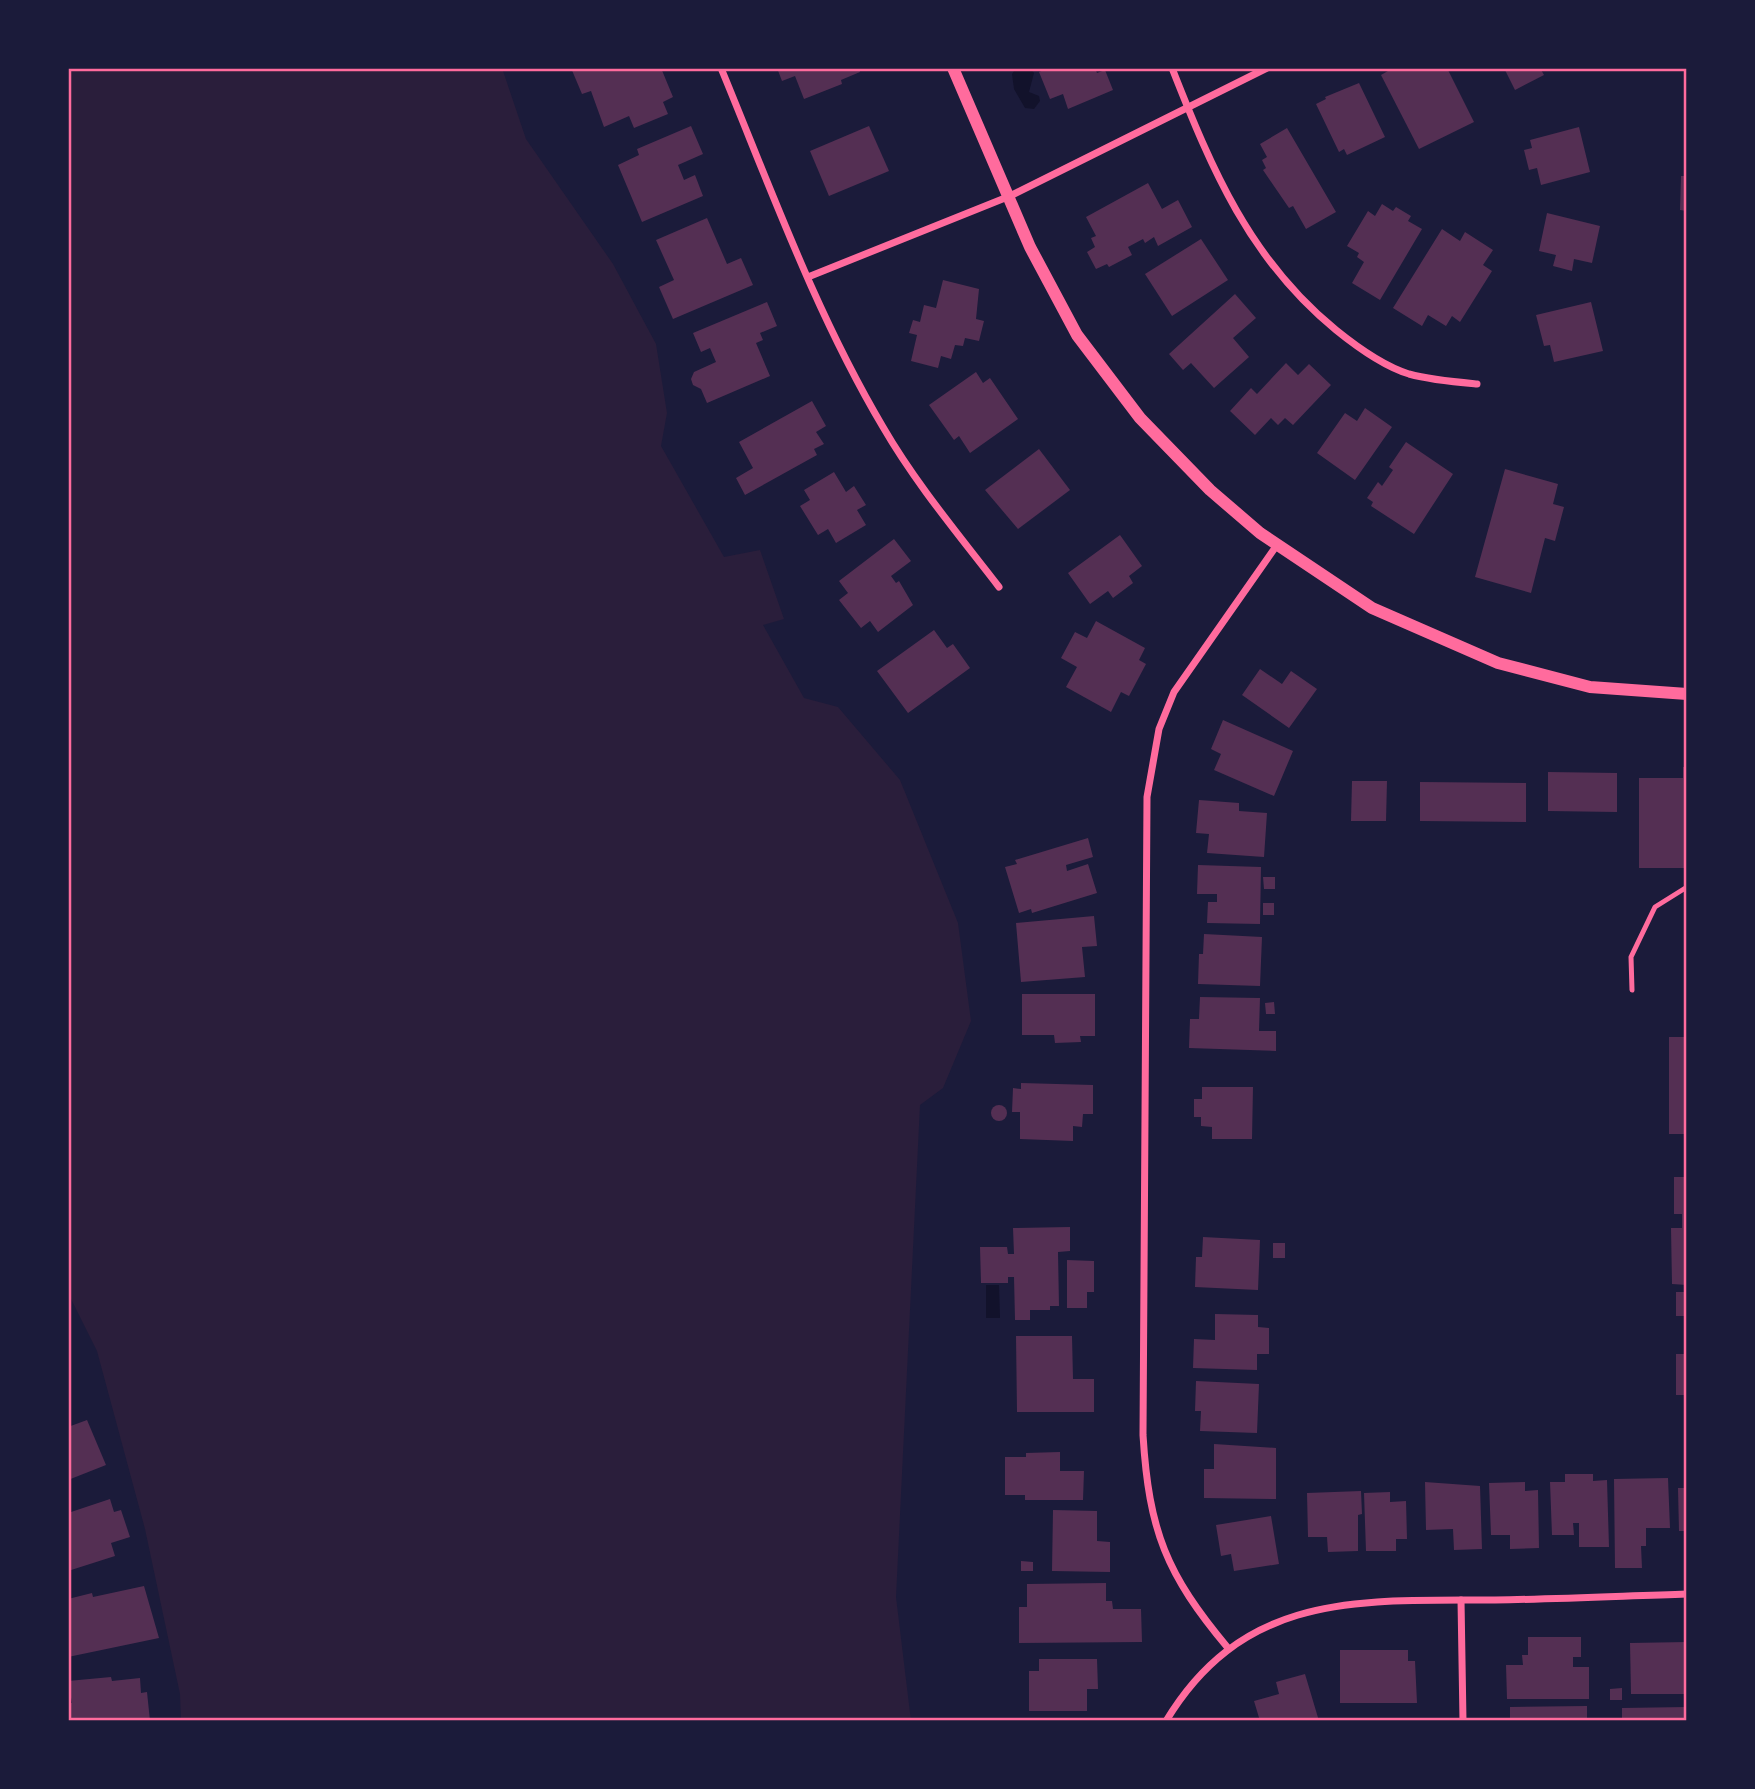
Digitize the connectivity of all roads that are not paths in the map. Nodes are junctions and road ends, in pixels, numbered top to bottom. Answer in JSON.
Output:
{"nodes":[{"id":1,"x":721,"y":68,"type":"edge"},
{"id":2,"x":953,"y":68,"type":"edge"},
{"id":3,"x":1172,"y":68,"type":"edge"},
{"id":4,"x":1267,"y":68,"type":"edge"},
{"id":5,"x":1187,"y":108,"type":"junction"},
{"id":6,"x":1010,"y":197,"type":"junction"},
{"id":7,"x":808,"y":277,"type":"junction"},
{"id":8,"x":1477,"y":384,"type":"dead end"},
{"id":9,"x":1277,"y":545,"type":"junction"},
{"id":10,"x":999,"y":587,"type":"dead end"},
{"id":11,"x":1687,"y":694,"type":"edge"},
{"id":12,"x":1687,"y":887,"type":"edge"},
{"id":13,"x":1632,"y":990,"type":"dead end"},
{"id":14,"x":1687,"y":1594,"type":"edge"},
{"id":15,"x":1461,"y":1600,"type":"junction"},
{"id":16,"x":1228,"y":1648,"type":"junction"},
{"id":17,"x":1166,"y":1721,"type":"edge"},
{"id":18,"x":1463,"y":1721,"type":"edge"}],
"edges":[{"from":1,"to":7,"type":"street"},
{"from":2,"to":6,"type":"street"},
{"from":3,"to":5,"type":"street"},
{"from":4,"to":5,"type":"street"},
{"from":5,"to":6,"type":"street"},
{"from":5,"to":8,"type":"street"},
{"from":6,"to":7,"type":"street"},
{"from":6,"to":9,"type":"street"},
{"from":7,"to":10,"type":"street"},
{"from":9,"to":11,"type":"street"},
{"from":9,"to":16,"type":"street"},
{"from":12,"to":13,"type":"lane"},
{"from":14,"to":15,"type":"street"},
{"from":15,"to":16,"type":"street"},
{"from":15,"to":18,"type":"street"},
{"from":16,"to":17,"type":"street"}]}
